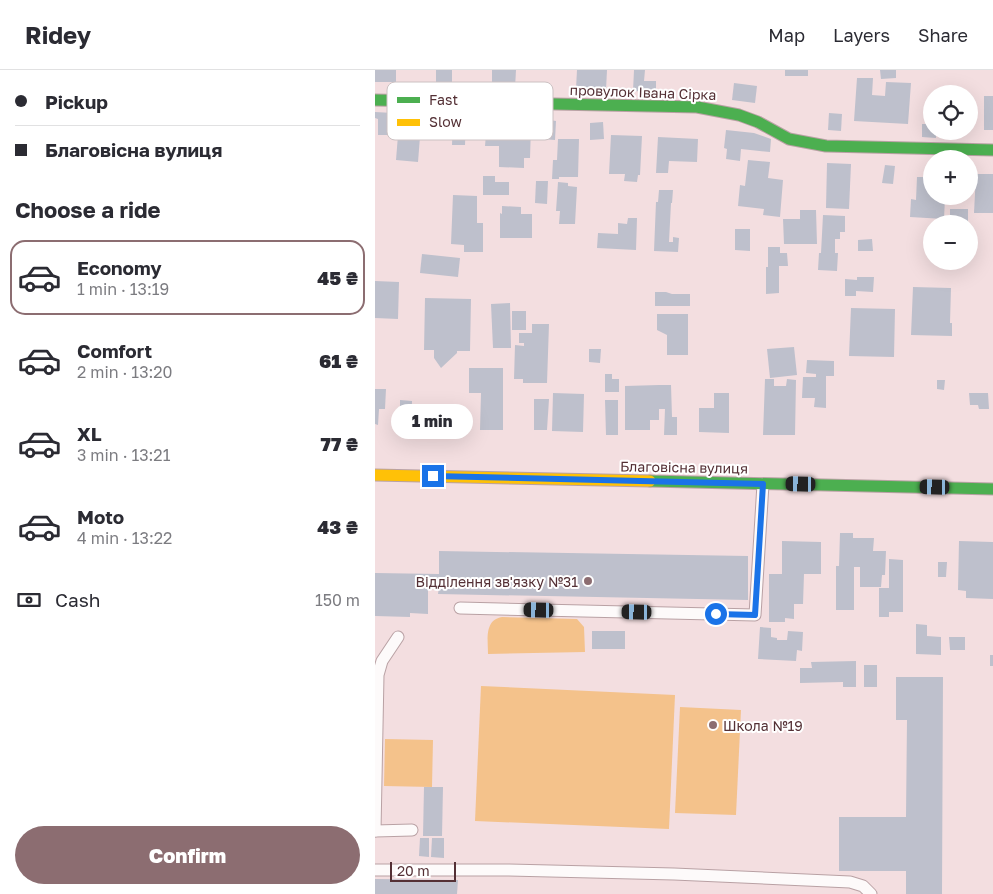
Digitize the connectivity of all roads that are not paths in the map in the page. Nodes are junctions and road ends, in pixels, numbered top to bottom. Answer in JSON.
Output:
{"nodes":[{"id":1,"x":553,"y":104,"type":"edge"},
{"id":2,"x":993,"y":150,"type":"edge"},
{"id":3,"x":375,"y":475,"type":"edge"},
{"id":4,"x":763,"y":484,"type":"junction"},
{"id":5,"x":993,"y":489,"type":"edge"},
{"id":6,"x":460,"y":608,"type":"dead end"},
{"id":7,"x":398,"y":637,"type":"dead end"},
{"id":8,"x":412,"y":830,"type":"dead end"},
{"id":9,"x":375,"y":831,"type":"edge"},
{"id":10,"x":375,"y":870,"type":"edge"},
{"id":11,"x":871,"y":894,"type":"edge"}],
"edges":[{"from":1,"to":2,"type":"street","name":"провулок Івана Сірка"},
{"from":3,"to":4,"type":"street","name":"Благовісна вулиця"},
{"from":4,"to":5,"type":"street","name":"Благовісна вулиця"},
{"from":4,"to":6,"type":"lane"},
{"from":7,"to":9,"type":"lane"},
{"from":8,"to":9,"type":"lane"},
{"from":10,"to":11,"type":"lane"}]}
